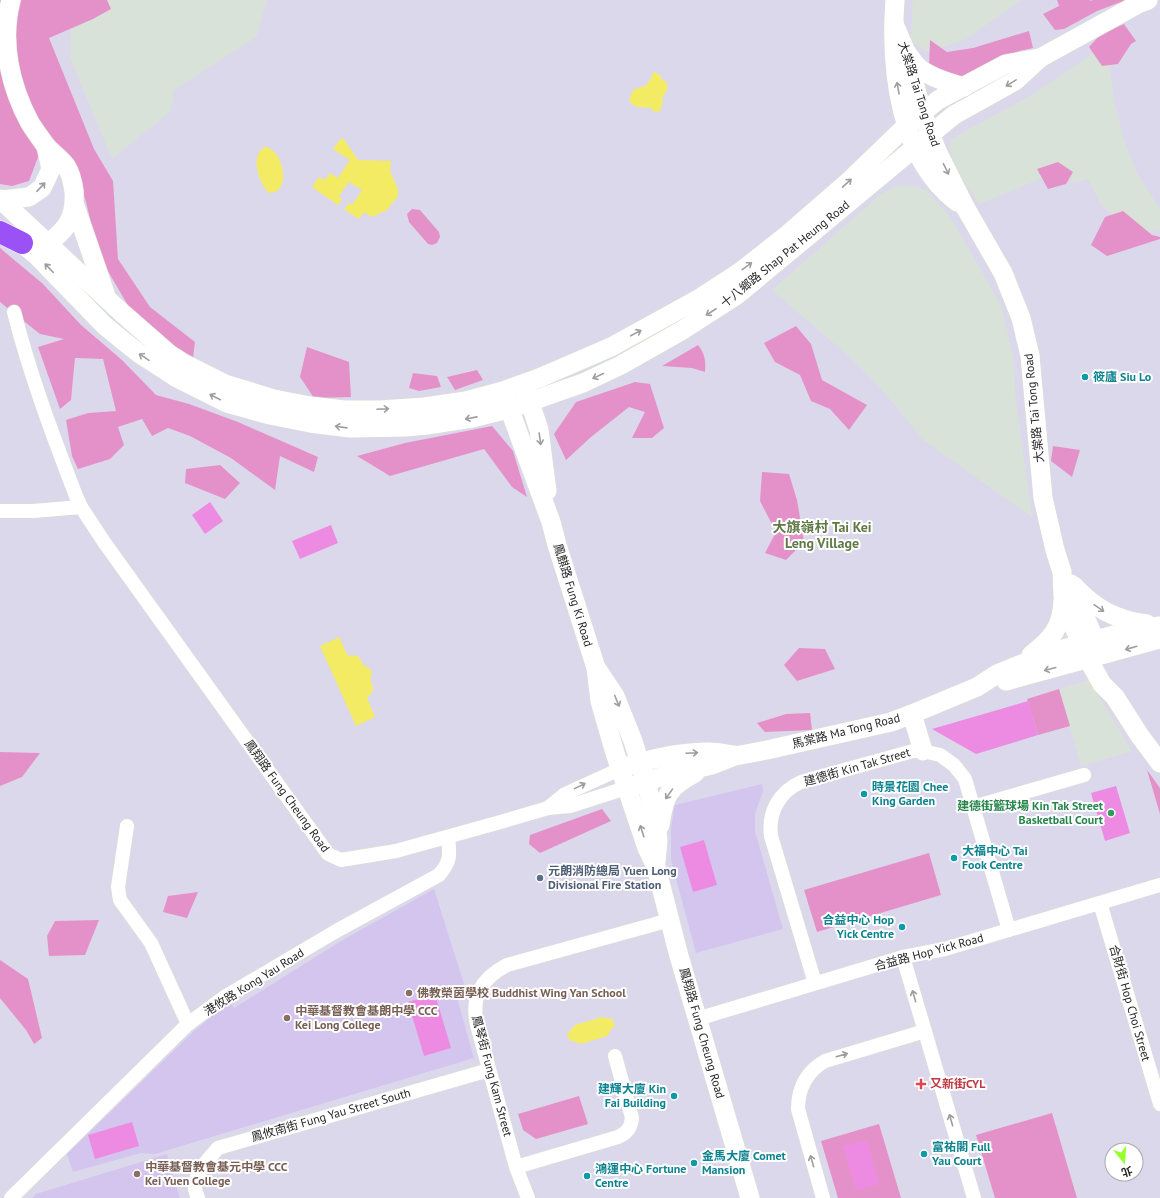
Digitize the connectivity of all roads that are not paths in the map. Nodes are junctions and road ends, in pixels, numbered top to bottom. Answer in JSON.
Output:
{"nodes":[{"id":1,"x":11,"y":0,"type":"edge"},
{"id":2,"x":895,"y":0,"type":"edge"},
{"id":3,"x":1148,"y":0,"type":"edge"},
{"id":4,"x":894,"y":24,"type":"junction"},
{"id":5,"x":906,"y":52,"type":"junction"},
{"id":6,"x":1040,"y":58,"type":"junction"},
{"id":7,"x":964,"y":87,"type":"junction"},
{"id":8,"x":922,"y":112,"type":"junction"},
{"id":9,"x":906,"y":126,"type":"junction"},
{"id":10,"x":930,"y":134,"type":"junction"},
{"id":11,"x":46,"y":146,"type":"junction"},
{"id":12,"x":915,"y":146,"type":"junction"},
{"id":13,"x":931,"y":176,"type":"junction"},
{"id":14,"x":878,"y":178,"type":"junction"},
{"id":15,"x":1,"y":200,"type":"edge"},
{"id":16,"x":74,"y":206,"type":"junction"},
{"id":17,"x":965,"y":207,"type":"junction"},
{"id":18,"x":0,"y":226,"type":"edge"},
{"id":19,"x":0,"y":232,"type":"edge"},
{"id":20,"x":35,"y":247,"type":"junction"},
{"id":21,"x":106,"y":296,"type":"junction"},
{"id":22,"x":14,"y":312,"type":"dead end"},
{"id":23,"x":524,"y":384,"type":"junction"},
{"id":24,"x":503,"y":391,"type":"junction"},
{"id":25,"x":530,"y":402,"type":"junction"},
{"id":26,"x":509,"y":409,"type":"junction"},
{"id":27,"x":81,"y":507,"type":"junction"},
{"id":28,"x":0,"y":511,"type":"edge"},
{"id":29,"x":551,"y":522,"type":"junction"},
{"id":30,"x":1065,"y":583,"type":"junction"},
{"id":31,"x":1160,"y":625,"type":"edge"},
{"id":32,"x":1160,"y":639,"type":"edge"},
{"id":33,"x":1091,"y":649,"type":"junction"},
{"id":34,"x":1019,"y":664,"type":"junction"},
{"id":35,"x":596,"y":668,"type":"junction"},
{"id":36,"x":977,"y":687,"type":"junction"},
{"id":37,"x":912,"y":714,"type":"junction"},
{"id":38,"x":923,"y":750,"type":"junction"},
{"id":39,"x":735,"y":756,"type":"junction"},
{"id":40,"x":640,"y":763,"type":"junction"},
{"id":41,"x":1160,"y":763,"type":"edge"},
{"id":42,"x":712,"y":765,"type":"junction"},
{"id":43,"x":620,"y":769,"type":"junction"},
{"id":44,"x":1084,"y":775,"type":"dead end"},
{"id":45,"x":646,"y":782,"type":"junction"},
{"id":46,"x":626,"y":788,"type":"junction"},
{"id":47,"x":548,"y":808,"type":"junction"},
{"id":48,"x":973,"y":808,"type":"junction"},
{"id":49,"x":127,"y":826,"type":"dead end"},
{"id":50,"x":448,"y":837,"type":"junction"},
{"id":51,"x":658,"y":840,"type":"junction"},
{"id":52,"x":656,"y":867,"type":"junction"},
{"id":53,"x":1160,"y":885,"type":"edge"},
{"id":54,"x":1100,"y":903,"type":"junction"},
{"id":55,"x":670,"y":920,"type":"junction"},
{"id":56,"x":1009,"y":930,"type":"junction"},
{"id":57,"x":903,"y":957,"type":"junction"},
{"id":58,"x":815,"y":983,"type":"junction"},
{"id":59,"x":697,"y":1019,"type":"junction"},
{"id":60,"x":188,"y":1024,"type":"junction"},
{"id":61,"x":925,"y":1031,"type":"junction"},
{"id":62,"x":614,"y":1056,"type":"dead end"},
{"id":63,"x":489,"y":1070,"type":"junction"},
{"id":64,"x":1160,"y":1104,"type":"edge"},
{"id":65,"x":516,"y":1166,"type":"junction"},
{"id":66,"x":196,"y":1193,"type":"edge"},
{"id":67,"x":11,"y":1198,"type":"edge"},
{"id":68,"x":528,"y":1198,"type":"edge"},
{"id":69,"x":750,"y":1198,"type":"edge"},
{"id":70,"x":823,"y":1198,"type":"edge"},
{"id":71,"x":974,"y":1198,"type":"edge"}],
"edges":[{"from":1,"to":11,"type":"street"},
{"from":2,"to":4,"type":"street","name":"大棠路 Tai Tong Road"},
{"from":3,"to":6,"type":"street","name":"十八鄉路 Shap Pat Heung Road"},
{"from":4,"to":5,"type":"street","name":"大棠路 Tai Tong Road"},
{"from":9,"to":4,"type":"street","name":"大棠路 Tai Tong Road","one_way":true},
{"from":5,"to":7,"type":"street"},
{"from":5,"to":8,"type":"street","name":"大棠路 Tai Tong Road"},
{"from":6,"to":7,"type":"street","name":"十八鄉路 Shap Pat Heung Road"},
{"from":6,"to":10,"type":"street","name":"十八鄉路 Shap Pat Heung Road","one_way":true},
{"from":7,"to":8,"type":"street","name":"十八鄉路 Shap Pat Heung Road"},
{"from":8,"to":9,"type":"street","name":"十八鄉路 Shap Pat Heung Road"},
{"from":8,"to":10,"type":"street","name":"大棠路 Tai Tong Road"},
{"from":9,"to":12,"type":"street","name":"大棠路 Tai Tong Road"},
{"from":23,"to":9,"type":"street","name":"十八鄉路 Shap Pat Heung Road","one_way":true},
{"from":10,"to":12,"type":"street","name":"十八鄉路 Shap Pat Heung Road"},
{"from":10,"to":17,"type":"street","name":"大棠路 Tai Tong Road","one_way":true},
{"from":15,"to":11,"type":"street","one_way":true},
{"from":11,"to":16,"type":"street"},
{"from":12,"to":13,"type":"street","name":"大棠路 Tai Tong Road"},
{"from":12,"to":14,"type":"street","name":"十八鄉路 Shap Pat Heung Road"},
{"from":13,"to":14,"type":"street"},
{"from":13,"to":17,"type":"street","name":"大棠路 Tai Tong Road"},
{"from":14,"to":25,"type":"street","name":"十八鄉路 Shap Pat Heung Road","one_way":true},
{"from":15,"to":20,"type":"street"},
{"from":16,"to":20,"type":"street"},
{"from":16,"to":21,"type":"street"},
{"from":17,"to":30,"type":"street","name":"大棠路 Tai Tong Road"},
{"from":18,"to":20,"type":"street"},
{"from":19,"to":20,"type":"main road"},
{"from":20,"to":21,"type":"street","name":"十八鄉路 Shap Pat Heung Road"},
{"from":26,"to":20,"type":"street","name":"十八鄉路 Shap Pat Heung Road","one_way":true},
{"from":21,"to":24,"type":"street","name":"十八鄉路 Shap Pat Heung Road","one_way":true},
{"from":22,"to":27,"type":"street","name":"鳳翔路 Fung Cheung Road"},
{"from":23,"to":24,"type":"street","name":"十八鄉路 Shap Pat Heung Road"},
{"from":23,"to":25,"type":"street","name":"鳳麒路 Fung Ki Road"},
{"from":24,"to":26,"type":"street","name":"鳳麒路 Fung Ki Road"},
{"from":25,"to":26,"type":"street","name":"十八鄉路 Shap Pat Heung Road"},
{"from":25,"to":29,"type":"street","name":"鳳麒路 Fung Ki Road","one_way":true},
{"from":26,"to":29,"type":"street","name":"鳳麒路 Fung Ki Road"},
{"from":27,"to":28,"type":"street"},
{"from":27,"to":50,"type":"street","name":"鳳翔路 Fung Cheung Road"},
{"from":29,"to":35,"type":"street","name":"鳳麒路 Fung Ki Road"},
{"from":30,"to":31,"type":"street","one_way":true},
{"from":30,"to":33,"type":"street","name":"大棠路 Tai Tong Road"},
{"from":30,"to":34,"type":"street"},
{"from":31,"to":33,"type":"street","name":"馬棠路 Ma Tong Road"},
{"from":32,"to":33,"type":"street","name":"馬棠路 Ma Tong Road","one_way":true},
{"from":33,"to":34,"type":"street","name":"馬棠路 Ma Tong Road"},
{"from":33,"to":36,"type":"street","name":"馬棠路 Ma Tong Road","one_way":true},
{"from":33,"to":41,"type":"street","name":"大棠路 Tai Tong Road"},
{"from":34,"to":36,"type":"street","name":"馬棠路 Ma Tong Road"},
{"from":35,"to":40,"type":"street","name":"鳳麒路 Fung Ki Road","one_way":true},
{"from":35,"to":43,"type":"street","name":"鳳麒路 Fung Ki Road"},
{"from":36,"to":37,"type":"street","name":"馬棠路 Ma Tong Road"},
{"from":37,"to":38,"type":"street"},
{"from":37,"to":39,"type":"street","name":"馬棠路 Ma Tong Road"},
{"from":38,"to":48,"type":"street","name":"建德街 Kin Tak Street"},
{"from":38,"to":58,"type":"street","name":"建德街 Kin Tak Street"},
{"from":40,"to":39,"type":"street","name":"馬棠路 Ma Tong Road","one_way":true},
{"from":39,"to":42,"type":"street","name":"馬棠路 Ma Tong Road"},
{"from":40,"to":43,"type":"street","name":"馬棠路 Ma Tong Road"},
{"from":40,"to":45,"type":"street","name":"鳳翔路 Fung Cheung Road"},
{"from":42,"to":45,"type":"street","name":"馬棠路 Ma Tong Road"},
{"from":42,"to":51,"type":"street","one_way":true},
{"from":43,"to":46,"type":"street","name":"鳳翔路 Fung Cheung Road"},
{"from":47,"to":43,"type":"street","name":"鳳翔路 Fung Cheung Road","one_way":true},
{"from":44,"to":48,"type":"street"},
{"from":45,"to":46,"type":"street","name":"馬棠路 Ma Tong Road"},
{"from":45,"to":51,"type":"street","name":"鳳翔路 Fung Cheung Road"},
{"from":46,"to":47,"type":"street","name":"鳳翔路 Fung Cheung Road"},
{"from":52,"to":46,"type":"street","name":"鳳翔路 Fung Cheung Road","one_way":true},
{"from":47,"to":50,"type":"street","name":"鳳翔路 Fung Cheung Road"},
{"from":48,"to":56,"type":"street","name":"建德街 Kin Tak Street"},
{"from":49,"to":60,"type":"street"},
{"from":50,"to":60,"type":"street","name":"港攸路 Kong Yau Road"},
{"from":51,"to":52,"type":"street","name":"鳳翔路 Fung Cheung Road"},
{"from":52,"to":55,"type":"street","name":"鳳翔路 Fung Cheung Road"},
{"from":53,"to":54,"type":"street","name":"合益路 Hop Yick Road"},
{"from":54,"to":56,"type":"street","name":"合益路 Hop Yick Road"},
{"from":54,"to":64,"type":"street","name":"合財街 Hop Choi Street"},
{"from":55,"to":59,"type":"street","name":"鳳翔路 Fung Cheung Road"},
{"from":55,"to":63,"type":"street","name":"鳳琴街 Fung Kam Street"},
{"from":56,"to":57,"type":"street","name":"合益路 Hop Yick Road"},
{"from":57,"to":58,"type":"street","name":"合益路 Hop Yick Road"},
{"from":61,"to":57,"type":"street","one_way":true},
{"from":58,"to":59,"type":"street","name":"合益路 Hop Yick Road"},
{"from":59,"to":69,"type":"street","name":"鳳翔路 Fung Cheung Road"},
{"from":60,"to":67,"type":"street","name":"港攸路 Kong Yau Road"},
{"from":70,"to":61,"type":"street","one_way":true},
{"from":71,"to":61,"type":"street","one_way":true},
{"from":62,"to":65,"type":"street"},
{"from":63,"to":65,"type":"street","name":"鳳琴街 Fung Kam Street"},
{"from":63,"to":66,"type":"street","name":"鳳攸南街 Fung Yau Street South"},
{"from":65,"to":68,"type":"street","name":"鳳琴街 Fung Kam Street"}]}
